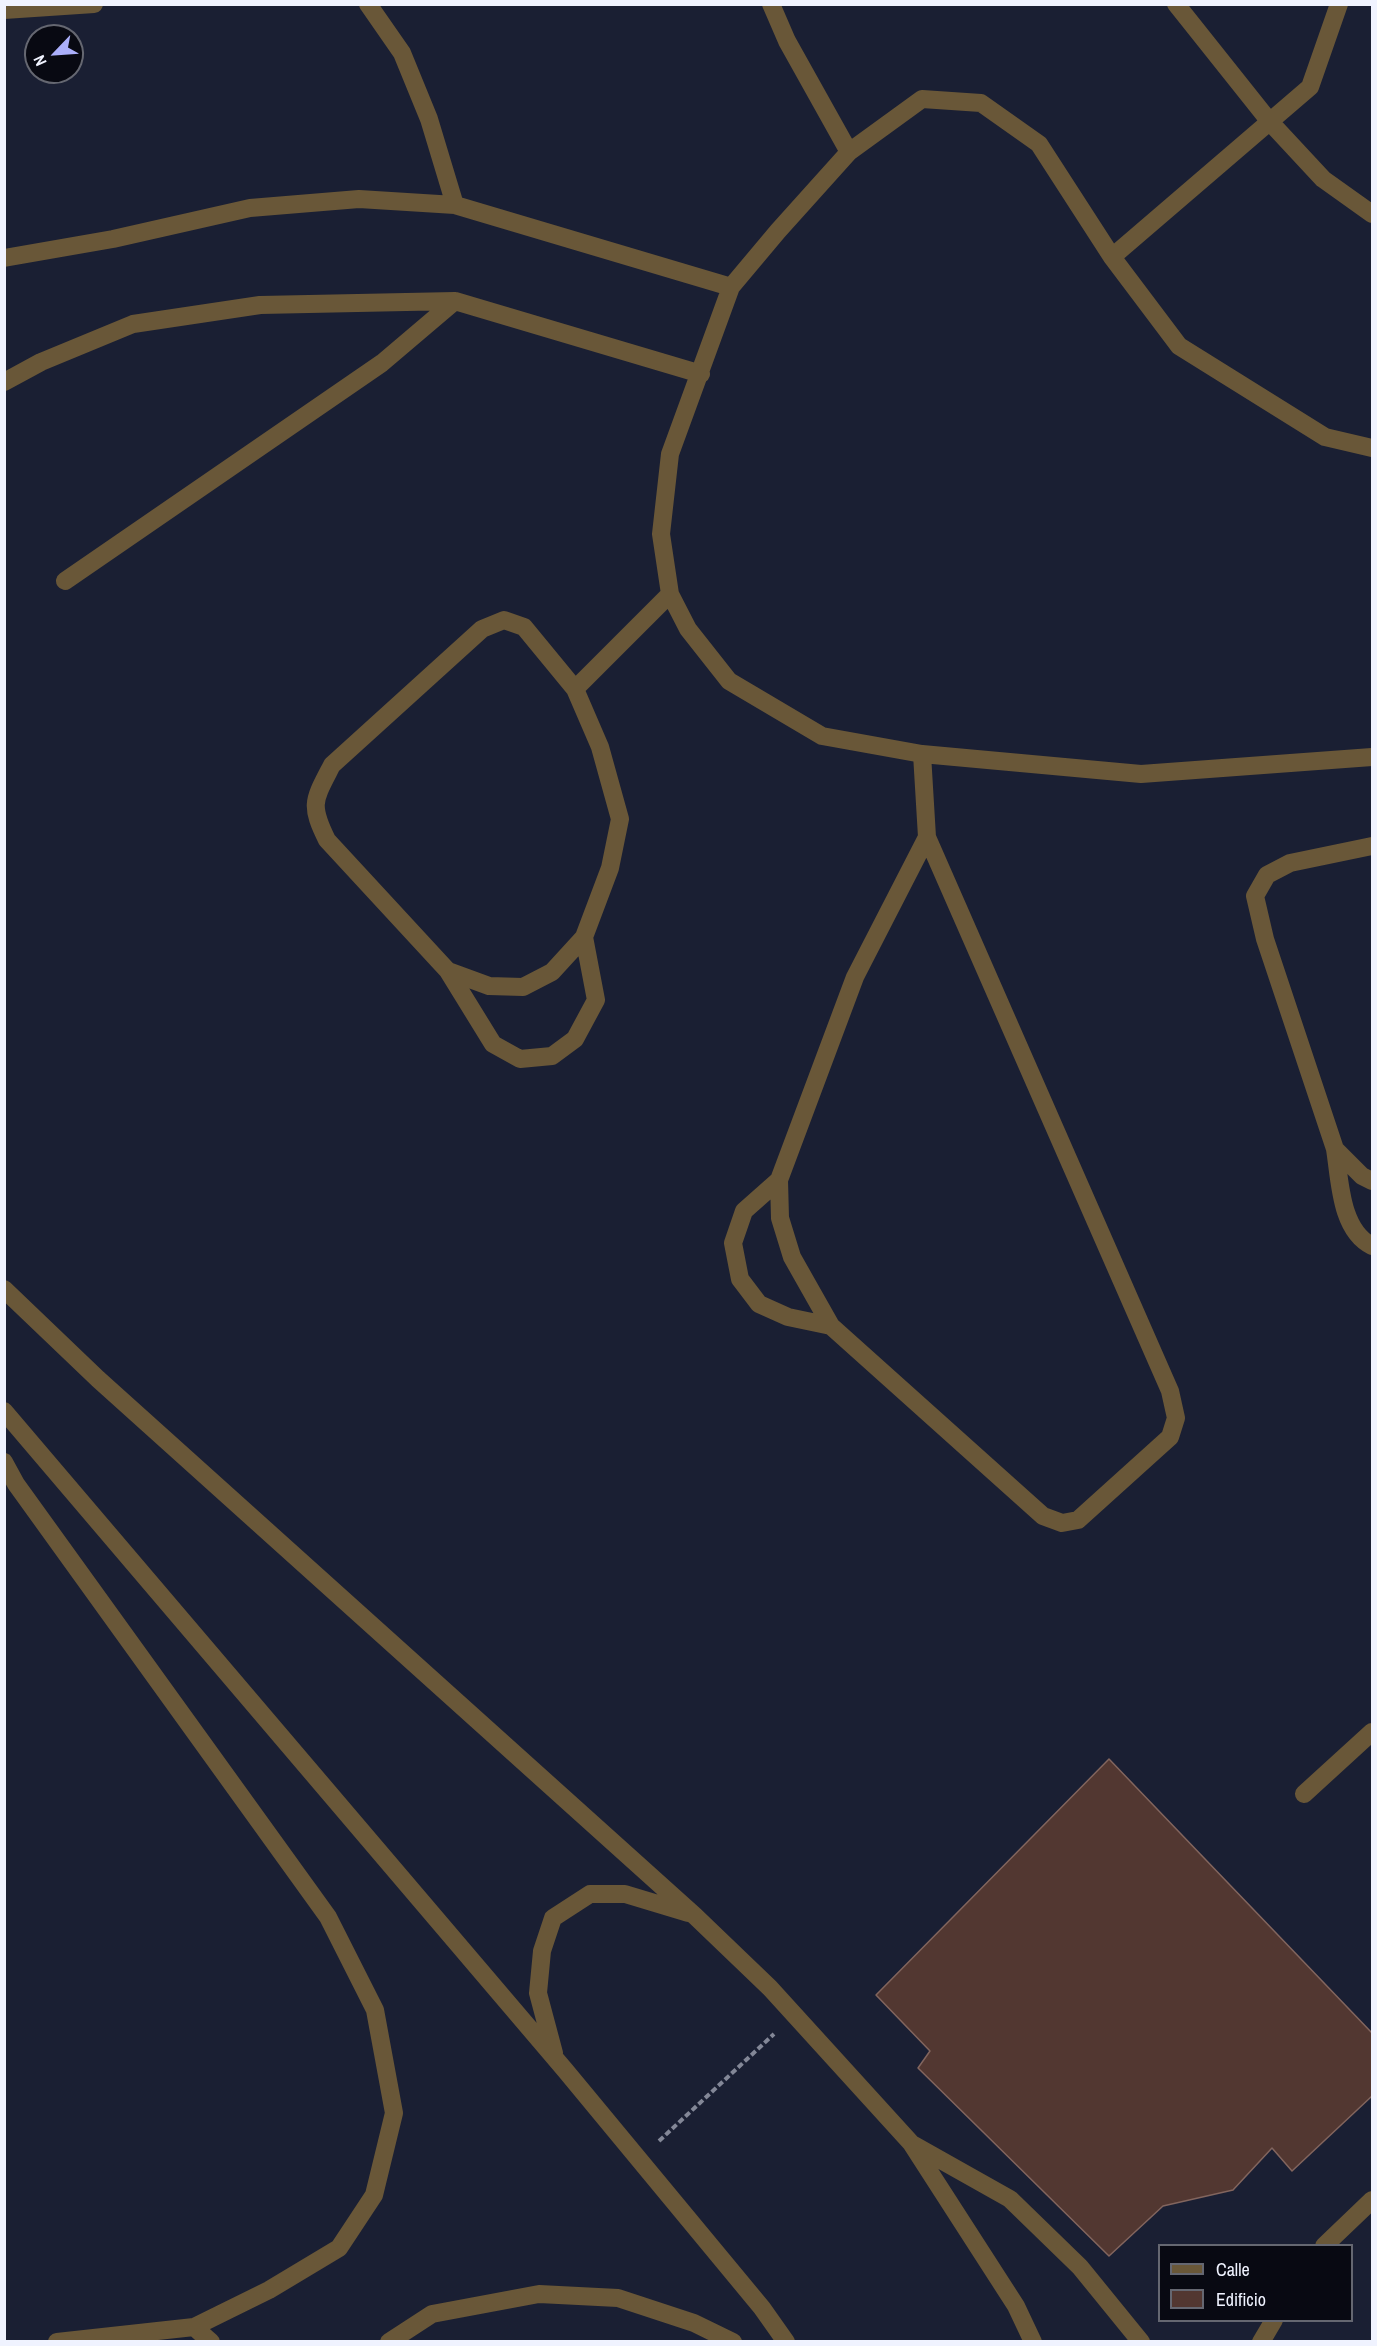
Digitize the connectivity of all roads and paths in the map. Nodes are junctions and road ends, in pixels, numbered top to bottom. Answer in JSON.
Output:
{"nodes":[{"id":1,"x":94,"y":4,"type":"edge"},
{"id":2,"x":363,"y":4,"type":"edge"},
{"id":3,"x":771,"y":4,"type":"edge"},
{"id":4,"x":1176,"y":4,"type":"edge"},
{"id":5,"x":1339,"y":4,"type":"edge"},
{"id":6,"x":368,"y":5,"type":"edge"},
{"id":7,"x":4,"y":10,"type":"edge"},
{"id":8,"x":1270,"y":122,"type":"junction"},
{"id":9,"x":849,"y":152,"type":"junction"},
{"id":10,"x":455,"y":205,"type":"junction"},
{"id":11,"x":1372,"y":214,"type":"edge"},
{"id":12,"x":1112,"y":257,"type":"junction"},
{"id":13,"x":4,"y":258,"type":"edge"},
{"id":14,"x":731,"y":287,"type":"junction"},
{"id":15,"x":455,"y":301,"type":"junction"},
{"id":16,"x":701,"y":374,"type":"junction"},
{"id":17,"x":4,"y":382,"type":"edge"},
{"id":18,"x":1372,"y":448,"type":"edge"},
{"id":19,"x":65,"y":581,"type":"dead end"},
{"id":20,"x":670,"y":594,"type":"junction"},
{"id":21,"x":575,"y":689,"type":"junction"},
{"id":22,"x":922,"y":754,"type":"junction"},
{"id":23,"x":1372,"y":757,"type":"edge"},
{"id":24,"x":927,"y":837,"type":"junction"},
{"id":25,"x":1372,"y":846,"type":"edge"},
{"id":26,"x":584,"y":937,"type":"junction"},
{"id":27,"x":448,"y":971,"type":"junction"},
{"id":28,"x":1335,"y":1149,"type":"junction"},
{"id":29,"x":779,"y":1180,"type":"junction"},
{"id":30,"x":1372,"y":1181,"type":"edge"},
{"id":31,"x":1372,"y":1246,"type":"edge"},
{"id":32,"x":4,"y":1289,"type":"edge"},
{"id":33,"x":831,"y":1326,"type":"junction"},
{"id":34,"x":4,"y":1411,"type":"edge"},
{"id":35,"x":4,"y":1462,"type":"edge"},
{"id":36,"x":1372,"y":1732,"type":"edge"},
{"id":37,"x":1304,"y":1794,"type":"dead end"},
{"id":38,"x":695,"y":1916,"type":"junction"},
{"id":39,"x":794,"y":2015,"type":"junction"},
{"id":40,"x":556,"y":2059,"type":"junction"},
{"id":41,"x":911,"y":2143,"type":"junction"},
{"id":42,"x":639,"y":2159,"type":"junction"},
{"id":43,"x":1372,"y":2200,"type":"edge"},
{"id":44,"x":1326,"y":2244,"type":"edge"},
{"id":45,"x":1273,"y":2322,"type":"edge"},
{"id":46,"x":194,"y":2327,"type":"junction"},
{"id":47,"x":57,"y":2342,"type":"edge"},
{"id":48,"x":211,"y":2342,"type":"edge"},
{"id":49,"x":389,"y":2342,"type":"edge"},
{"id":50,"x":733,"y":2342,"type":"edge"},
{"id":51,"x":786,"y":2342,"type":"edge"},
{"id":52,"x":1032,"y":2342,"type":"edge"},
{"id":53,"x":1141,"y":2342,"type":"edge"},
{"id":54,"x":1261,"y":2342,"type":"edge"}],
"edges":[{"from":1,"to":7,"type":"street"},
{"from":2,"to":6,"type":"street"},
{"from":3,"to":9,"type":"street"},
{"from":4,"to":8,"type":"street"},
{"from":5,"to":8,"type":"street"},
{"from":6,"to":10,"type":"street"},
{"from":8,"to":11,"type":"street"},
{"from":8,"to":12,"type":"street"},
{"from":9,"to":12,"type":"street"},
{"from":9,"to":14,"type":"street"},
{"from":10,"to":13,"type":"street"},
{"from":10,"to":14,"type":"street"},
{"from":12,"to":18,"type":"street"},
{"from":14,"to":16,"type":"street"},
{"from":15,"to":16,"type":"street"},
{"from":15,"to":17,"type":"street"},
{"from":15,"to":19,"type":"street"},
{"from":16,"to":20,"type":"street"},
{"from":20,"to":21,"type":"street"},
{"from":20,"to":22,"type":"street"},
{"from":21,"to":26,"type":"street"},
{"from":21,"to":27,"type":"street"},
{"from":22,"to":23,"type":"street"},
{"from":22,"to":24,"type":"street"},
{"from":24,"to":29,"type":"street"},
{"from":24,"to":33,"type":"street"},
{"from":25,"to":28,"type":"street"},
{"from":26,"to":27,"type":"street"},
{"from":26,"to":27,"type":"street"},
{"from":28,"to":30,"type":"street"},
{"from":28,"to":31,"type":"street"},
{"from":29,"to":33,"type":"street"},
{"from":29,"to":33,"type":"street"},
{"from":32,"to":38,"type":"street"},
{"from":34,"to":40,"type":"street"},
{"from":35,"to":46,"type":"street"},
{"from":36,"to":37,"type":"street"},
{"from":38,"to":39,"type":"street"},
{"from":38,"to":40,"type":"street"},
{"from":39,"to":41,"type":"street"},
{"from":39,"to":42,"type":"path"},
{"from":40,"to":42,"type":"street"},
{"from":41,"to":52,"type":"street"},
{"from":41,"to":53,"type":"street"},
{"from":42,"to":51,"type":"street"},
{"from":43,"to":44,"type":"street"},
{"from":45,"to":54,"type":"street"},
{"from":46,"to":47,"type":"street"},
{"from":46,"to":48,"type":"street"},
{"from":49,"to":50,"type":"street"}]}
